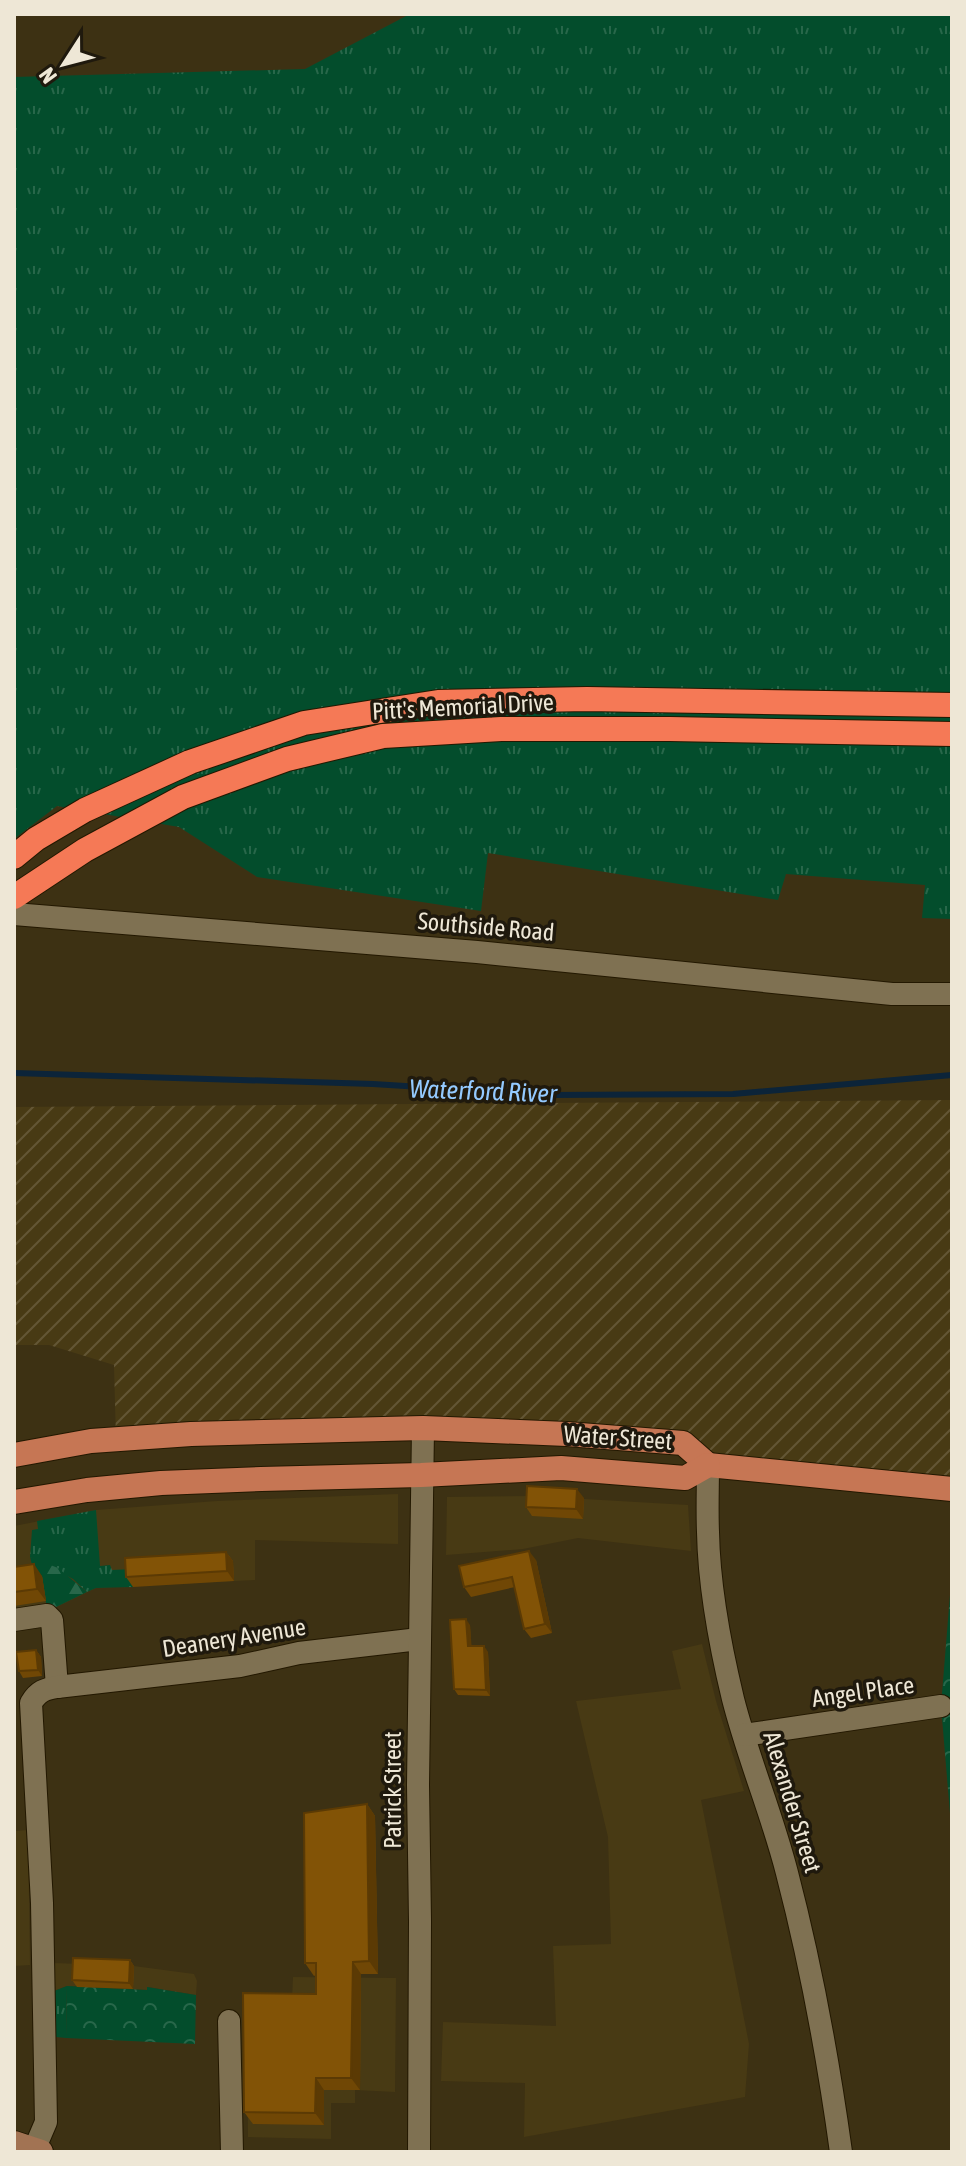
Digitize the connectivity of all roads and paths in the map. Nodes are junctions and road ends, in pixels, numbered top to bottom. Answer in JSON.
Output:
{"nodes":[{"id":1,"x":952,"y":705,"type":"edge"},
{"id":2,"x":952,"y":734,"type":"edge"},
{"id":3,"x":14,"y":857,"type":"edge"},
{"id":4,"x":14,"y":897,"type":"edge"},
{"id":5,"x":14,"y":914,"type":"edge"},
{"id":6,"x":952,"y":994,"type":"edge"},
{"id":7,"x":423,"y":1428,"type":"junction"},
{"id":8,"x":14,"y":1455,"type":"edge"},
{"id":9,"x":708,"y":1465,"type":"junction"},
{"id":10,"x":421,"y":1475,"type":"junction"},
{"id":11,"x":952,"y":1489,"type":"edge"},
{"id":12,"x":14,"y":1502,"type":"edge"},
{"id":13,"x":14,"y":1620,"type":"edge"},
{"id":14,"x":419,"y":1639,"type":"junction"},
{"id":15,"x":57,"y":1687,"type":"junction"},
{"id":16,"x":941,"y":1706,"type":"dead end"},
{"id":17,"x":744,"y":1735,"type":"junction"},
{"id":18,"x":229,"y":2021,"type":"dead end"},
{"id":19,"x":29,"y":2148,"type":"edge"},
{"id":20,"x":232,"y":2152,"type":"edge"},
{"id":21,"x":419,"y":2152,"type":"edge"},
{"id":22,"x":841,"y":2152,"type":"edge"}],
"edges":[{"from":1,"to":3,"type":"highway","name":"Pitt's Memorial Drive"},
{"from":2,"to":4,"type":"highway","name":"Pitt's Memorial Drive"},
{"from":5,"to":6,"type":"street","name":"Southside Road"},
{"from":7,"to":8,"type":"main road","name":"Water Street"},
{"from":7,"to":9,"type":"main road","name":"Water Street"},
{"from":7,"to":10,"type":"street","name":"Patrick Street"},
{"from":9,"to":10,"type":"main road","name":"Water Street"},
{"from":9,"to":11,"type":"main road"},
{"from":9,"to":17,"type":"street","name":"Alexander Street"},
{"from":10,"to":12,"type":"main road","name":"Water Street"},
{"from":10,"to":14,"type":"street","name":"Patrick Street"},
{"from":13,"to":15,"type":"street"},
{"from":14,"to":15,"type":"street","name":"Deanery Avenue"},
{"from":14,"to":21,"type":"street","name":"Patrick Street"},
{"from":15,"to":19,"type":"street"},
{"from":16,"to":17,"type":"street","name":"Angel Place"},
{"from":17,"to":22,"type":"street","name":"Alexander Street"},
{"from":18,"to":20,"type":"street"}]}
